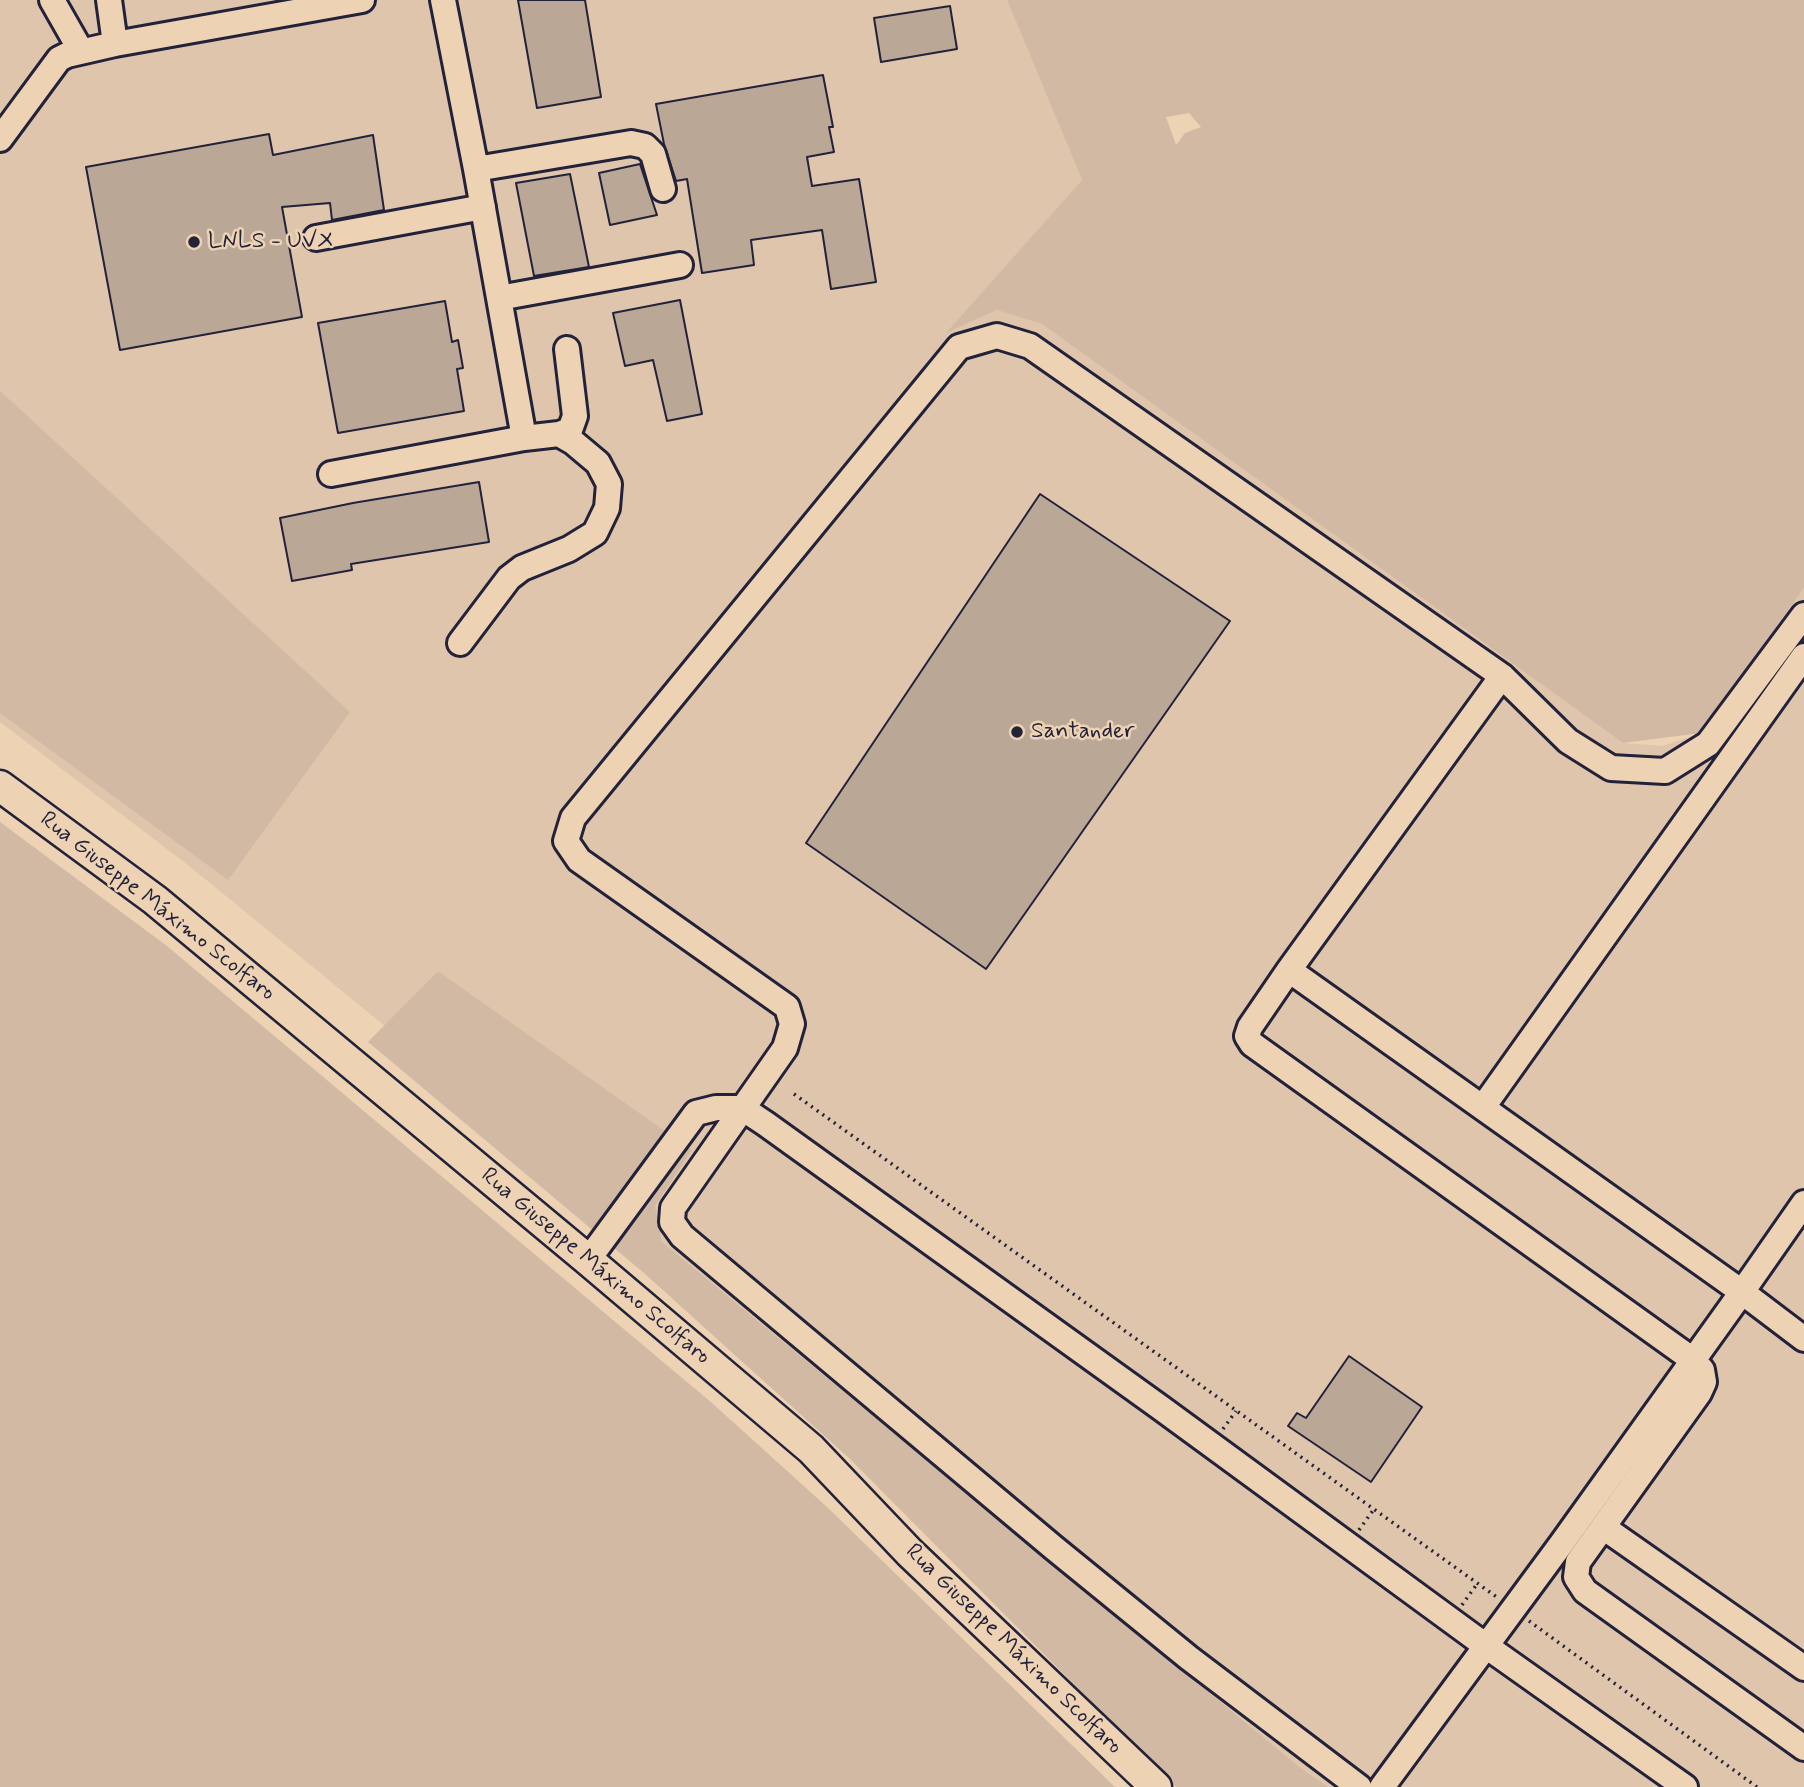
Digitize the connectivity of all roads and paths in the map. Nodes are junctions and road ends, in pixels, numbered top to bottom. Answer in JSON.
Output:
{"nodes":[{"id":1,"x":52,"y":0,"type":"edge"},
{"id":2,"x":109,"y":0,"type":"edge"},
{"id":3,"x":362,"y":0,"type":"edge"},
{"id":4,"x":443,"y":0,"type":"edge"},
{"id":5,"x":260,"y":9,"type":"edge"},
{"id":6,"x":115,"y":44,"type":"junction"},
{"id":7,"x":81,"y":51,"type":"junction"},
{"id":8,"x":0,"y":139,"type":"edge"},
{"id":9,"x":476,"y":169,"type":"junction"},
{"id":10,"x":663,"y":189,"type":"dead end"},
{"id":11,"x":482,"y":207,"type":"junction"},
{"id":12,"x":316,"y":238,"type":"dead end"},
{"id":13,"x":680,"y":265,"type":"dead end"},
{"id":14,"x":499,"y":298,"type":"junction"},
{"id":15,"x":567,"y":349,"type":"dead end"},
{"id":16,"x":559,"y":434,"type":"junction"},
{"id":17,"x":524,"y":438,"type":"junction"},
{"id":18,"x":331,"y":474,"type":"dead end"},
{"id":19,"x":1804,"y":615,"type":"edge"},
{"id":20,"x":460,"y":643,"type":"dead end"},
{"id":21,"x":1804,"y":656,"type":"edge"},
{"id":22,"x":1502,"y":676,"type":"junction"},
{"id":23,"x":0,"y":786,"type":"edge"},
{"id":24,"x":1289,"y":970,"type":"junction"},
{"id":25,"x":794,"y":1094,"type":"dead end"},
{"id":26,"x":1483,"y":1107,"type":"junction"},
{"id":27,"x":742,"y":1108,"type":"junction"},
{"id":28,"x":1804,"y":1203,"type":"edge"},
{"id":29,"x":588,"y":1260,"type":"junction"},
{"id":30,"x":1742,"y":1292,"type":"junction"},
{"id":31,"x":1804,"y":1339,"type":"edge"},
{"id":32,"x":1693,"y":1360,"type":"junction"},
{"id":33,"x":1603,"y":1527,"type":"junction"},
{"id":34,"x":1513,"y":1609,"type":"junction"},
{"id":35,"x":1486,"y":1646,"type":"junction"},
{"id":36,"x":1804,"y":1668,"type":"edge"},
{"id":37,"x":1804,"y":1748,"type":"edge"},
{"id":38,"x":1156,"y":1787,"type":"edge"},
{"id":39,"x":1359,"y":1787,"type":"edge"},
{"id":40,"x":1382,"y":1787,"type":"edge"},
{"id":41,"x":1685,"y":1787,"type":"edge"},
{"id":42,"x":1757,"y":1787,"type":"edge"}],
"edges":[{"from":1,"to":7,"type":"lane"},
{"from":2,"to":6,"type":"lane"},
{"from":3,"to":5,"type":"lane"},
{"from":4,"to":9,"type":"lane"},
{"from":5,"to":6,"type":"lane"},
{"from":6,"to":7,"type":"lane"},
{"from":7,"to":8,"type":"lane"},
{"from":9,"to":10,"type":"lane"},
{"from":9,"to":11,"type":"lane"},
{"from":11,"to":12,"type":"lane"},
{"from":11,"to":14,"type":"lane"},
{"from":13,"to":14,"type":"lane"},
{"from":14,"to":17,"type":"lane"},
{"from":15,"to":16,"type":"lane"},
{"from":16,"to":17,"type":"lane"},
{"from":16,"to":20,"type":"lane"},
{"from":17,"to":18,"type":"lane"},
{"from":19,"to":22,"type":"lane"},
{"from":21,"to":26,"type":"lane"},
{"from":22,"to":24,"type":"lane"},
{"from":22,"to":27,"type":"lane"},
{"from":23,"to":29,"type":"main road","name":"Rua Giuseppe Máximo Scolfaro"},
{"from":24,"to":26,"type":"lane"},
{"from":24,"to":32,"type":"lane"},
{"from":25,"to":34,"type":"path"},
{"from":26,"to":30,"type":"lane"},
{"from":27,"to":29,"type":"lane"},
{"from":27,"to":35,"type":"lane"},
{"from":27,"to":39,"type":"lane"},
{"from":28,"to":30,"type":"lane"},
{"from":29,"to":38,"type":"main road","name":"Rua Giuseppe Máximo Scolfaro"},
{"from":30,"to":31,"type":"lane"},
{"from":30,"to":32,"type":"lane"},
{"from":32,"to":33,"type":"lane"},
{"from":32,"to":34,"type":"lane"},
{"from":33,"to":36,"type":"lane"},
{"from":33,"to":37,"type":"lane"},
{"from":34,"to":35,"type":"lane"},
{"from":34,"to":42,"type":"path"},
{"from":35,"to":40,"type":"lane"},
{"from":35,"to":41,"type":"lane"}]}
